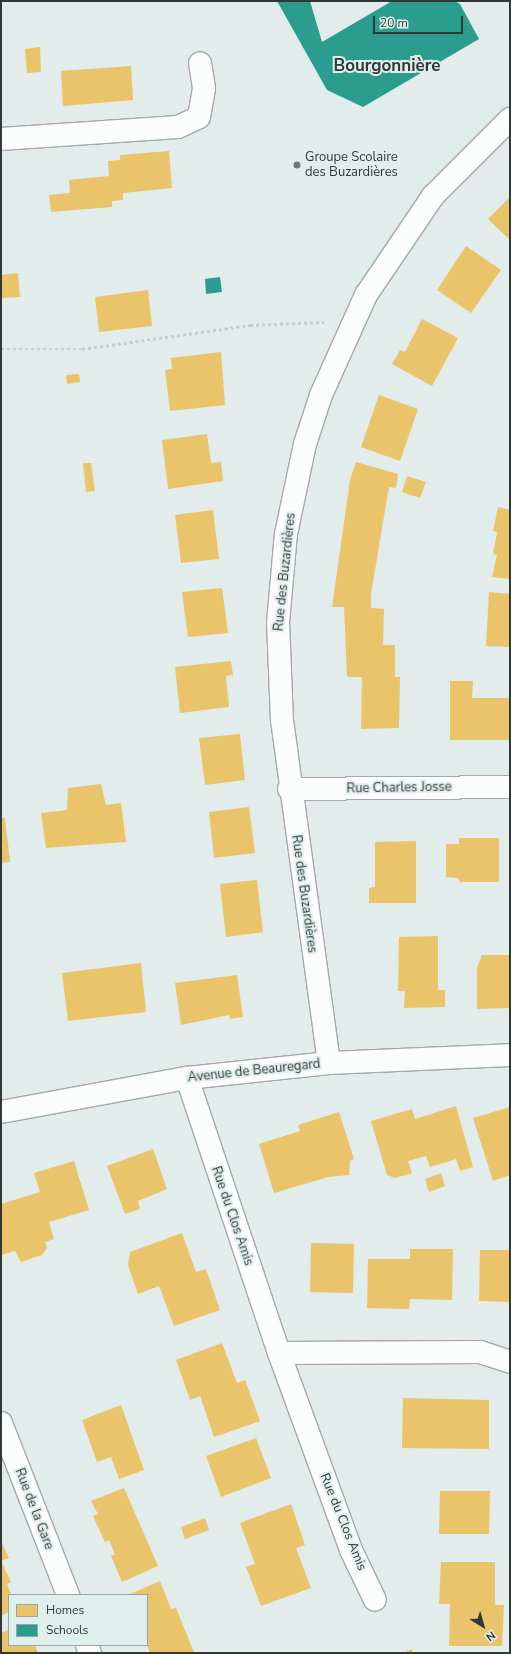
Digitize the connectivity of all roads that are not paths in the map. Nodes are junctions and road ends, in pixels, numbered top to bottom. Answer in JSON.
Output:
{"nodes":[{"id":1,"x":200,"y":63,"type":"dead end"},
{"id":2,"x":510,"y":120,"type":"edge"},
{"id":3,"x":1,"y":139,"type":"edge"},
{"id":4,"x":510,"y":786,"type":"edge"},
{"id":5,"x":289,"y":789,"type":"junction"},
{"id":6,"x":510,"y":1055,"type":"edge"},
{"id":7,"x":329,"y":1063,"type":"junction"},
{"id":8,"x":188,"y":1078,"type":"junction"},
{"id":9,"x":1,"y":1112,"type":"edge"},
{"id":10,"x":279,"y":1353,"type":"junction"},
{"id":11,"x":510,"y":1362,"type":"edge"},
{"id":12,"x":1,"y":1423,"type":"edge"},
{"id":13,"x":68,"y":1594,"type":"edge"},
{"id":14,"x":375,"y":1600,"type":"dead end"}],
"edges":[{"from":1,"to":3,"type":"street"},
{"from":2,"to":5,"type":"street","name":"Rue des Buzardières"},
{"from":4,"to":5,"type":"street","name":"Rue Charles Josse"},
{"from":5,"to":7,"type":"street","name":"Rue des Buzardières"},
{"from":6,"to":7,"type":"street","name":"Avenue de Beauregard"},
{"from":7,"to":8,"type":"street","name":"Avenue de Beauregard"},
{"from":8,"to":9,"type":"street","name":"Avenue de Beauregard"},
{"from":8,"to":10,"type":"street","name":"Rue du Clos Amis"},
{"from":10,"to":11,"type":"street"},
{"from":10,"to":14,"type":"street","name":"Rue du Clos Amis"},
{"from":12,"to":13,"type":"street","name":"Rue de la Gare"}]}
